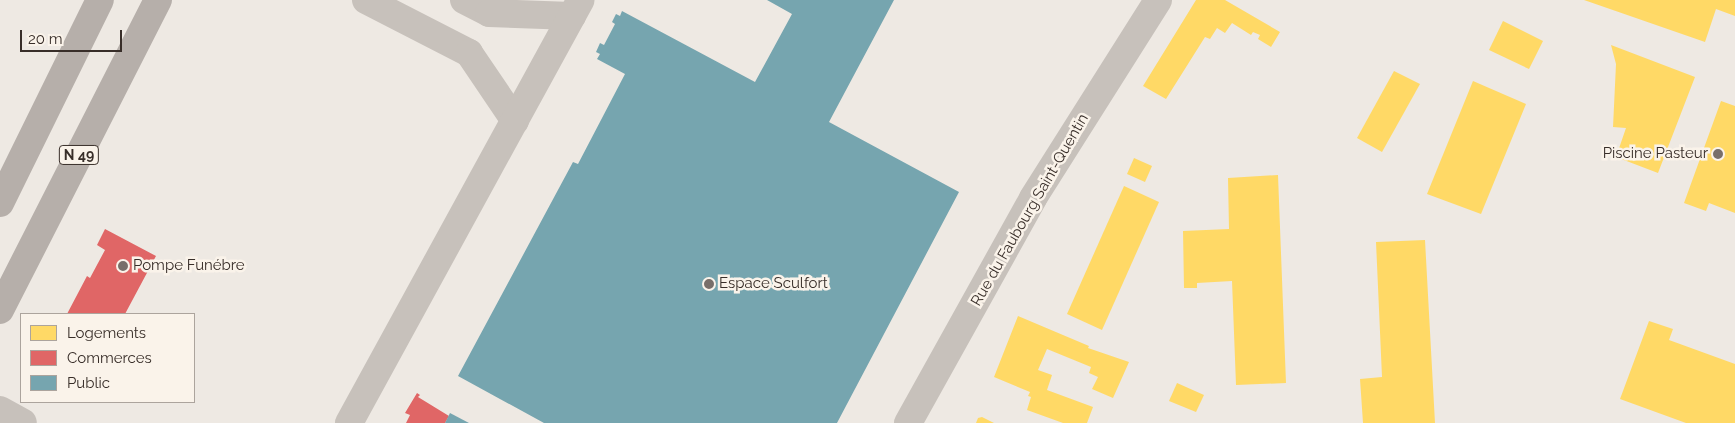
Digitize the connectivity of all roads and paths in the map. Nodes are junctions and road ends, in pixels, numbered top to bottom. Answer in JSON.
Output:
{"nodes":[{"id":1,"x":100,"y":0,"type":"edge"},
{"id":2,"x":158,"y":0,"type":"edge"},
{"id":3,"x":366,"y":0,"type":"edge"},
{"id":4,"x":464,"y":0,"type":"edge"},
{"id":5,"x":1158,"y":0,"type":"edge"},
{"id":6,"x":577,"y":8,"type":"edge"},
{"id":7,"x":515,"y":121,"type":"junction"},
{"id":8,"x":0,"y":203,"type":"edge"},
{"id":9,"x":0,"y":310,"type":"edge"},
{"id":10,"x":0,"y":410,"type":"edge"},
{"id":11,"x":23,"y":423,"type":"edge"},
{"id":12,"x":350,"y":423,"type":"edge"},
{"id":13,"x":908,"y":423,"type":"edge"}],
"edges":[{"from":1,"to":8,"type":"main road"},
{"from":2,"to":9,"type":"main road","number":"N 49"},
{"from":3,"to":7,"type":"street"},
{"from":4,"to":6,"type":"street"},
{"from":5,"to":13,"type":"street","name":"Rue du Faubourg Saint-Quentin"},
{"from":6,"to":7,"type":"street"},
{"from":7,"to":12,"type":"street"},
{"from":10,"to":11,"type":"street"}]}
